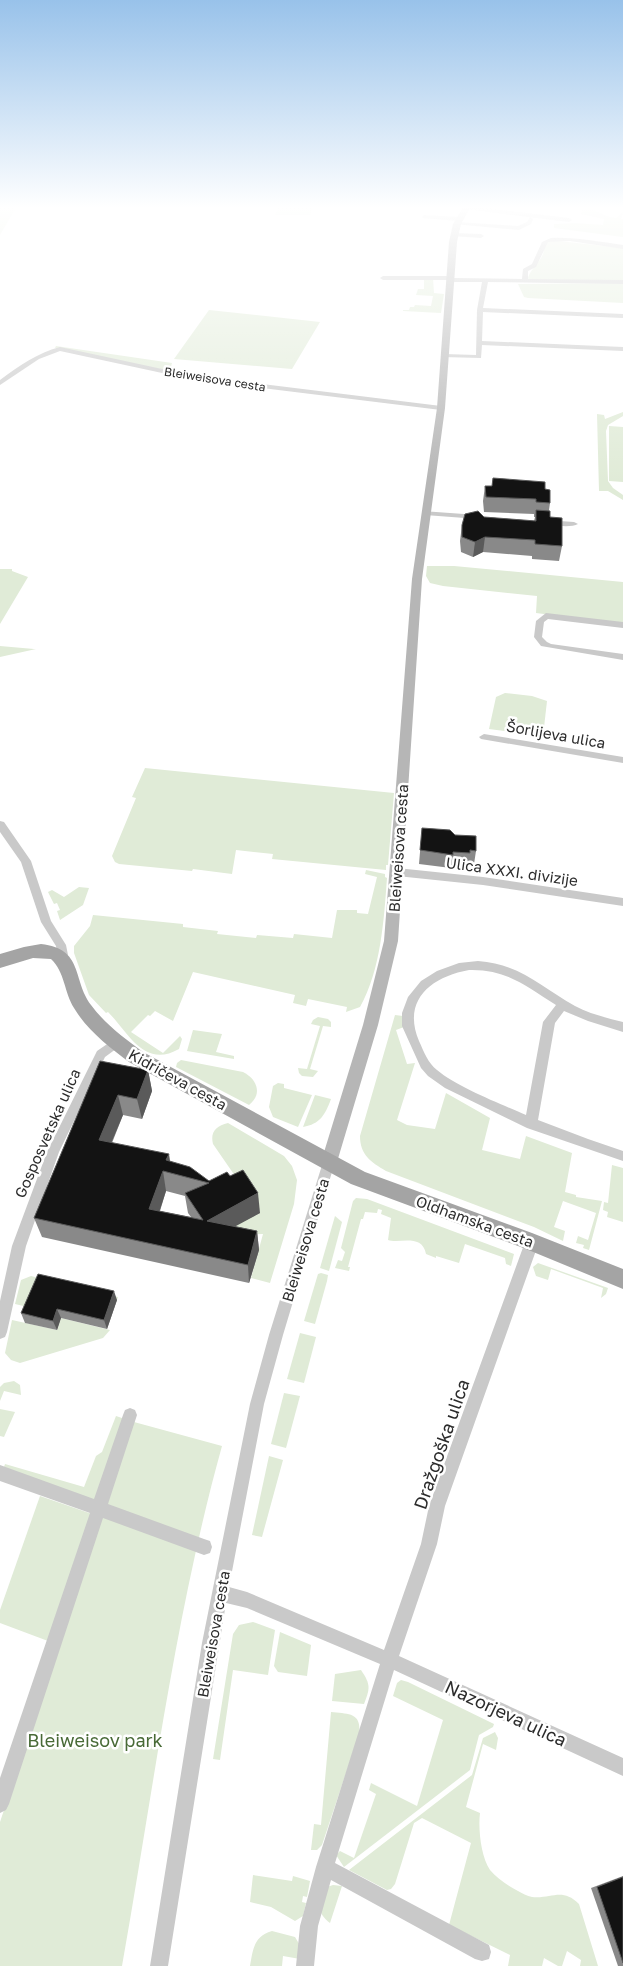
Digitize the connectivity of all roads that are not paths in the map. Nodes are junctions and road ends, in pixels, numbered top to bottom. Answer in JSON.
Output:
{"nodes":[{"id":1,"x":449,"y":298,"type":"edge"},
{"id":2,"x":482,"y":298,"type":"edge"},
{"id":3,"x":480,"y":310,"type":"junction"},
{"id":4,"x":623,"y":316,"type":"edge"},
{"id":5,"x":479,"y":343,"type":"junction"},
{"id":6,"x":623,"y":349,"type":"edge"},
{"id":7,"x":444,"y":356,"type":"junction"},
{"id":8,"x":0,"y":383,"type":"edge"},
{"id":9,"x":440,"y":408,"type":"junction"},
{"id":10,"x":425,"y":513,"type":"junction"},
{"id":11,"x":488,"y":518,"type":"edge"},
{"id":12,"x":535,"y":522,"type":"edge"},
{"id":13,"x":574,"y":524,"type":"dead end"},
{"id":14,"x":623,"y":626,"type":"edge"},
{"id":15,"x":623,"y":657,"type":"edge"},
{"id":16,"x":484,"y":737,"type":"dead end"},
{"id":17,"x":623,"y":760,"type":"edge"},
{"id":18,"x":0,"y":824,"type":"edge"},
{"id":19,"x":397,"y":872,"type":"junction"},
{"id":20,"x":623,"y":902,"type":"edge"},
{"id":21,"x":62,"y":960,"type":"junction"},
{"id":22,"x":0,"y":961,"type":"edge"},
{"id":23,"x":563,"y":1004,"type":"junction"},
{"id":24,"x":623,"y":1027,"type":"edge"},
{"id":25,"x":116,"y":1043,"type":"junction"},
{"id":26,"x":531,"y":1124,"type":"junction"},
{"id":27,"x":623,"y":1156,"type":"edge"},
{"id":28,"x":329,"y":1162,"type":"junction"},
{"id":29,"x":532,"y":1242,"type":"junction"},
{"id":30,"x":623,"y":1279,"type":"edge"},
{"id":31,"x":0,"y":1332,"type":"edge"},
{"id":32,"x":130,"y":1415,"type":"dead end"},
{"id":33,"x":0,"y":1473,"type":"edge"},
{"id":34,"x":99,"y":1509,"type":"junction"},
{"id":35,"x":204,"y":1547,"type":"dead end"},
{"id":36,"x":219,"y":1593,"type":"junction"},
{"id":37,"x":389,"y":1660,"type":"junction"},
{"id":38,"x":623,"y":1767,"type":"edge"},
{"id":39,"x":0,"y":1804,"type":"edge"},
{"id":40,"x":325,"y":1867,"type":"junction"},
{"id":41,"x":482,"y":1952,"type":"dead end"},
{"id":42,"x":160,"y":1966,"type":"edge"},
{"id":43,"x":305,"y":1966,"type":"edge"}],
"edges":[{"from":1,"to":7,"type":"main road","name":"Bleiweisova cesta"},
{"from":2,"to":3,"type":"street"},
{"from":3,"to":4,"type":"street"},
{"from":3,"to":5,"type":"street"},
{"from":5,"to":6,"type":"street"},
{"from":5,"to":7,"type":"street"},
{"from":7,"to":9,"type":"main road","name":"Bleiweisova cesta"},
{"from":8,"to":9,"type":"street","name":"Bleiweisova cesta"},
{"from":9,"to":10,"type":"main road","name":"Bleiweisova cesta"},
{"from":10,"to":11,"type":"street"},
{"from":10,"to":19,"type":"main road","name":"Bleiweisova cesta"},
{"from":12,"to":13,"type":"street"},
{"from":14,"to":15,"type":"street"},
{"from":16,"to":17,"type":"street","name":"Šorlijeva ulica"},
{"from":18,"to":21,"type":"street","name":"Kidričeva cesta"},
{"from":19,"to":20,"type":"street","name":"Ulica XXXI. divizije"},
{"from":19,"to":28,"type":"main road","name":"Bleiweisova cesta"},
{"from":21,"to":22,"type":"main road"},
{"from":21,"to":25,"type":"main road","name":"Kidričeva cesta"},
{"from":23,"to":24,"type":"street"},
{"from":23,"to":26,"type":"street"},
{"from":23,"to":26,"type":"street"},
{"from":25,"to":28,"type":"main road","name":"Kidričeva cesta"},
{"from":25,"to":31,"type":"street","name":"Gosposvetska ulica"},
{"from":26,"to":27,"type":"street"},
{"from":28,"to":29,"type":"main road","name":"Oldhamska cesta"},
{"from":28,"to":36,"type":"street","name":"Bleiweisova cesta"},
{"from":29,"to":30,"type":"main road","name":"Oldhamska cesta"},
{"from":29,"to":37,"type":"street","name":"Dražgoška ulica"},
{"from":32,"to":34,"type":"street"},
{"from":33,"to":34,"type":"street"},
{"from":34,"to":35,"type":"street"},
{"from":34,"to":39,"type":"street"},
{"from":36,"to":37,"type":"street","name":"Nazorjeva ulica"},
{"from":36,"to":42,"type":"street","name":"Bleiweisova cesta"},
{"from":37,"to":38,"type":"street","name":"Nazorjeva ulica"},
{"from":37,"to":40,"type":"street"},
{"from":40,"to":41,"type":"street"},
{"from":40,"to":43,"type":"street"}]}
